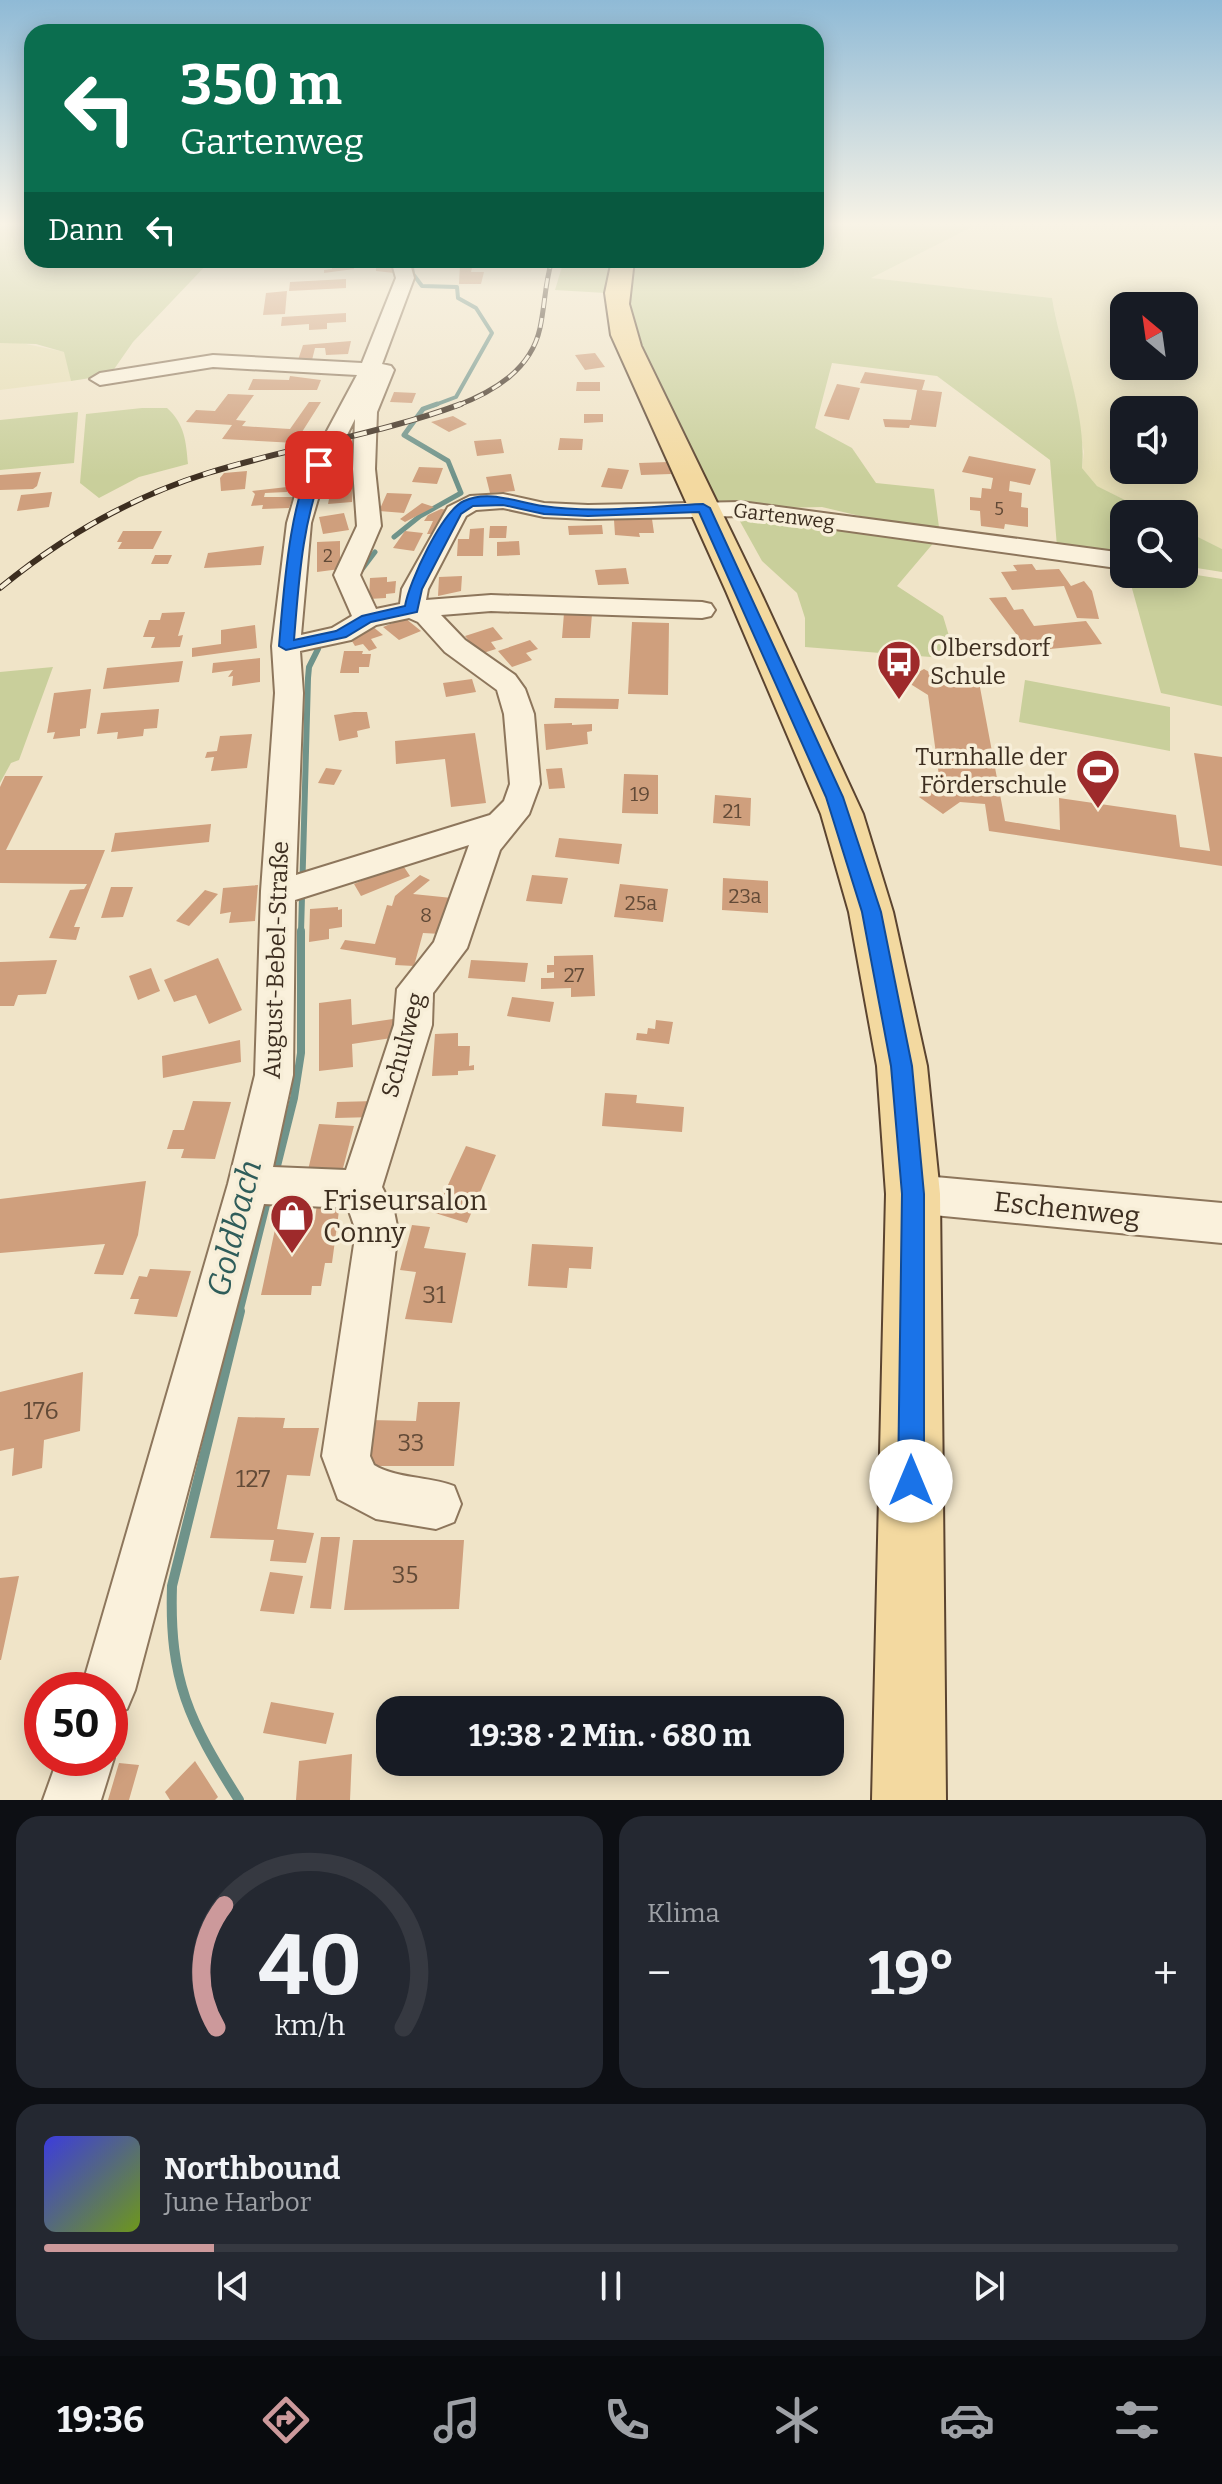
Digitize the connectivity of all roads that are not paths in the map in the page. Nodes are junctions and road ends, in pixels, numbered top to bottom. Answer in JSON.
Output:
{"nodes":[{"id":1,"x":394,"y":309,"type":"edge"},
{"id":2,"x":618,"y":309,"type":"edge"},
{"id":3,"x":370,"y":369,"type":"junction"},
{"id":4,"x":100,"y":379,"type":"dead end"},
{"id":5,"x":703,"y":508,"type":"junction"},
{"id":6,"x":1110,"y":559,"type":"edge"},
{"id":7,"x":412,"y":609,"type":"junction"},
{"id":8,"x":702,"y":610,"type":"dead end"},
{"id":9,"x":367,"y":619,"type":"junction"},
{"id":10,"x":286,"y":646,"type":"junction"},
{"id":11,"x":501,"y":823,"type":"junction"},
{"id":12,"x":295,"y":888,"type":"junction"},
{"id":13,"x":266,"y":1185,"type":"junction"},
{"id":14,"x":360,"y":1190,"type":"junction"},
{"id":15,"x":913,"y":1194,"type":"junction"},
{"id":16,"x":1222,"y":1223,"type":"edge"},
{"id":17,"x":436,"y":1504,"type":"dead end"},
{"id":18,"x":114,"y":1672,"type":"edge"},
{"id":19,"x":80,"y":1776,"type":"edge"},
{"id":20,"x":72,"y":1800,"type":"edge"},
{"id":21,"x":909,"y":1800,"type":"edge"}],
"edges":[{"from":1,"to":3,"type":"street","name":"August-Bebel-Straße"},
{"from":2,"to":5,"type":"main road"},
{"from":3,"to":4,"type":"street"},
{"from":3,"to":9,"type":"street"},
{"from":3,"to":10,"type":"street","name":"August-Bebel-Straße"},
{"from":5,"to":6,"type":"street","name":"Gartenweg"},
{"from":5,"to":7,"type":"street","name":"Gartenweg"},
{"from":5,"to":15,"type":"main road"},
{"from":7,"to":8,"type":"street"},
{"from":7,"to":9,"type":"street"},
{"from":7,"to":11,"type":"street","name":"Schulweg"},
{"from":9,"to":10,"type":"street"},
{"from":10,"to":12,"type":"street","name":"August-Bebel-Straße"},
{"from":11,"to":12,"type":"street"},
{"from":11,"to":14,"type":"street","name":"Schulweg"},
{"from":12,"to":13,"type":"street","name":"August-Bebel-Straße"},
{"from":13,"to":14,"type":"street"},
{"from":13,"to":18,"type":"street","name":"August-Bebel-Straße"},
{"from":14,"to":17,"type":"street"},
{"from":15,"to":16,"type":"street","name":"Eschenweg"},
{"from":15,"to":21,"type":"main road"},
{"from":19,"to":20,"type":"street"}]}
